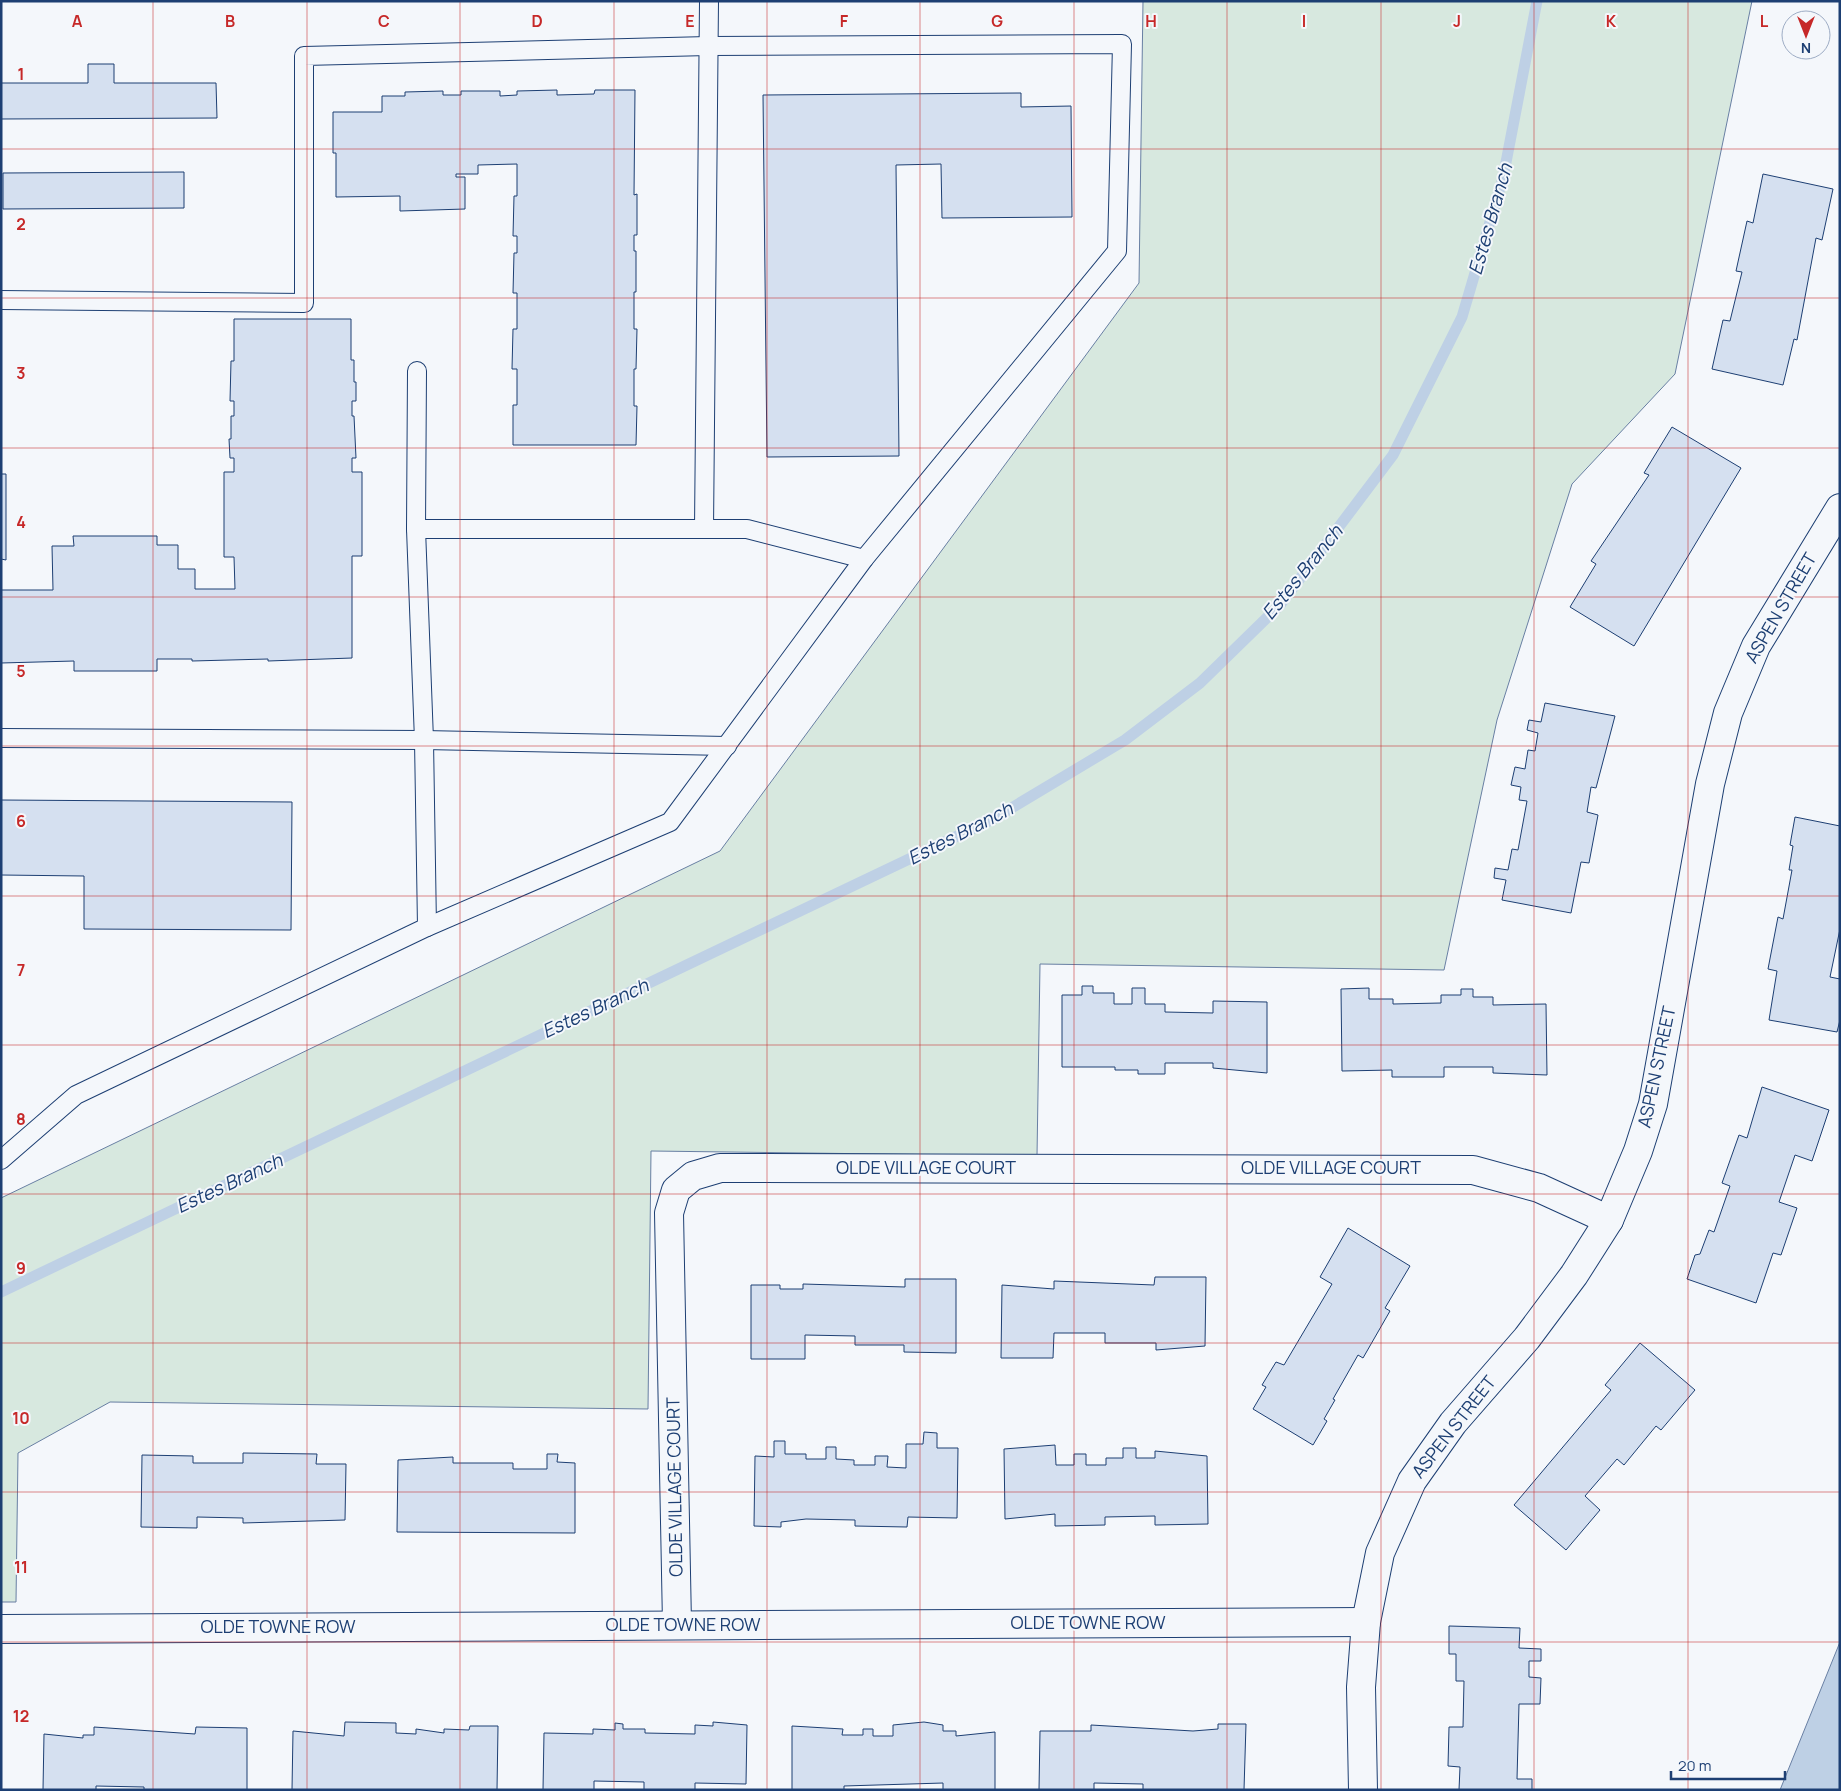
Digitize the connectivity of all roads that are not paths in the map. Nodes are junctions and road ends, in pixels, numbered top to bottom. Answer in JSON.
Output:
{"nodes":[{"id":1,"x":708,"y":1,"type":"edge"},
{"id":2,"x":708,"y":46,"type":"junction"},
{"id":3,"x":1,"y":300,"type":"edge"},
{"id":4,"x":417,"y":371,"type":"dead end"},
{"id":5,"x":1840,"y":508,"type":"edge"},
{"id":6,"x":416,"y":529,"type":"junction"},
{"id":7,"x":704,"y":529,"type":"junction"},
{"id":8,"x":864,"y":559,"type":"junction"},
{"id":9,"x":1,"y":738,"type":"edge"},
{"id":10,"x":424,"y":740,"type":"junction"},
{"id":11,"x":727,"y":746,"type":"junction"},
{"id":12,"x":428,"y":927,"type":"junction"},
{"id":13,"x":1,"y":1160,"type":"edge"},
{"id":14,"x":1610,"y":1220,"type":"junction"},
{"id":15,"x":1366,"y":1622,"type":"junction"},
{"id":16,"x":677,"y":1624,"type":"junction"},
{"id":17,"x":1,"y":1629,"type":"edge"},
{"id":18,"x":1363,"y":1790,"type":"edge"}],
"edges":[{"from":1,"to":2,"type":"lane"},
{"from":2,"to":3,"type":"lane"},
{"from":2,"to":7,"type":"lane"},
{"from":2,"to":8,"type":"lane"},
{"from":4,"to":6,"type":"lane"},
{"from":5,"to":14,"type":"street","name":"ASPEN STREET"},
{"from":6,"to":7,"type":"lane"},
{"from":6,"to":10,"type":"lane"},
{"from":7,"to":8,"type":"lane"},
{"from":8,"to":11,"type":"lane"},
{"from":9,"to":10,"type":"lane"},
{"from":10,"to":11,"type":"lane"},
{"from":10,"to":12,"type":"lane"},
{"from":11,"to":12,"type":"lane"},
{"from":12,"to":13,"type":"lane"},
{"from":14,"to":15,"type":"street","name":"ASPEN STREET"},
{"from":14,"to":16,"type":"street","name":"OLDE VILLAGE COURT"},
{"from":15,"to":16,"type":"street","name":"OLDE TOWNE ROW"},
{"from":15,"to":18,"type":"street","name":"ASPEN STREET"},
{"from":16,"to":17,"type":"street","name":"OLDE TOWNE ROW"}]}
